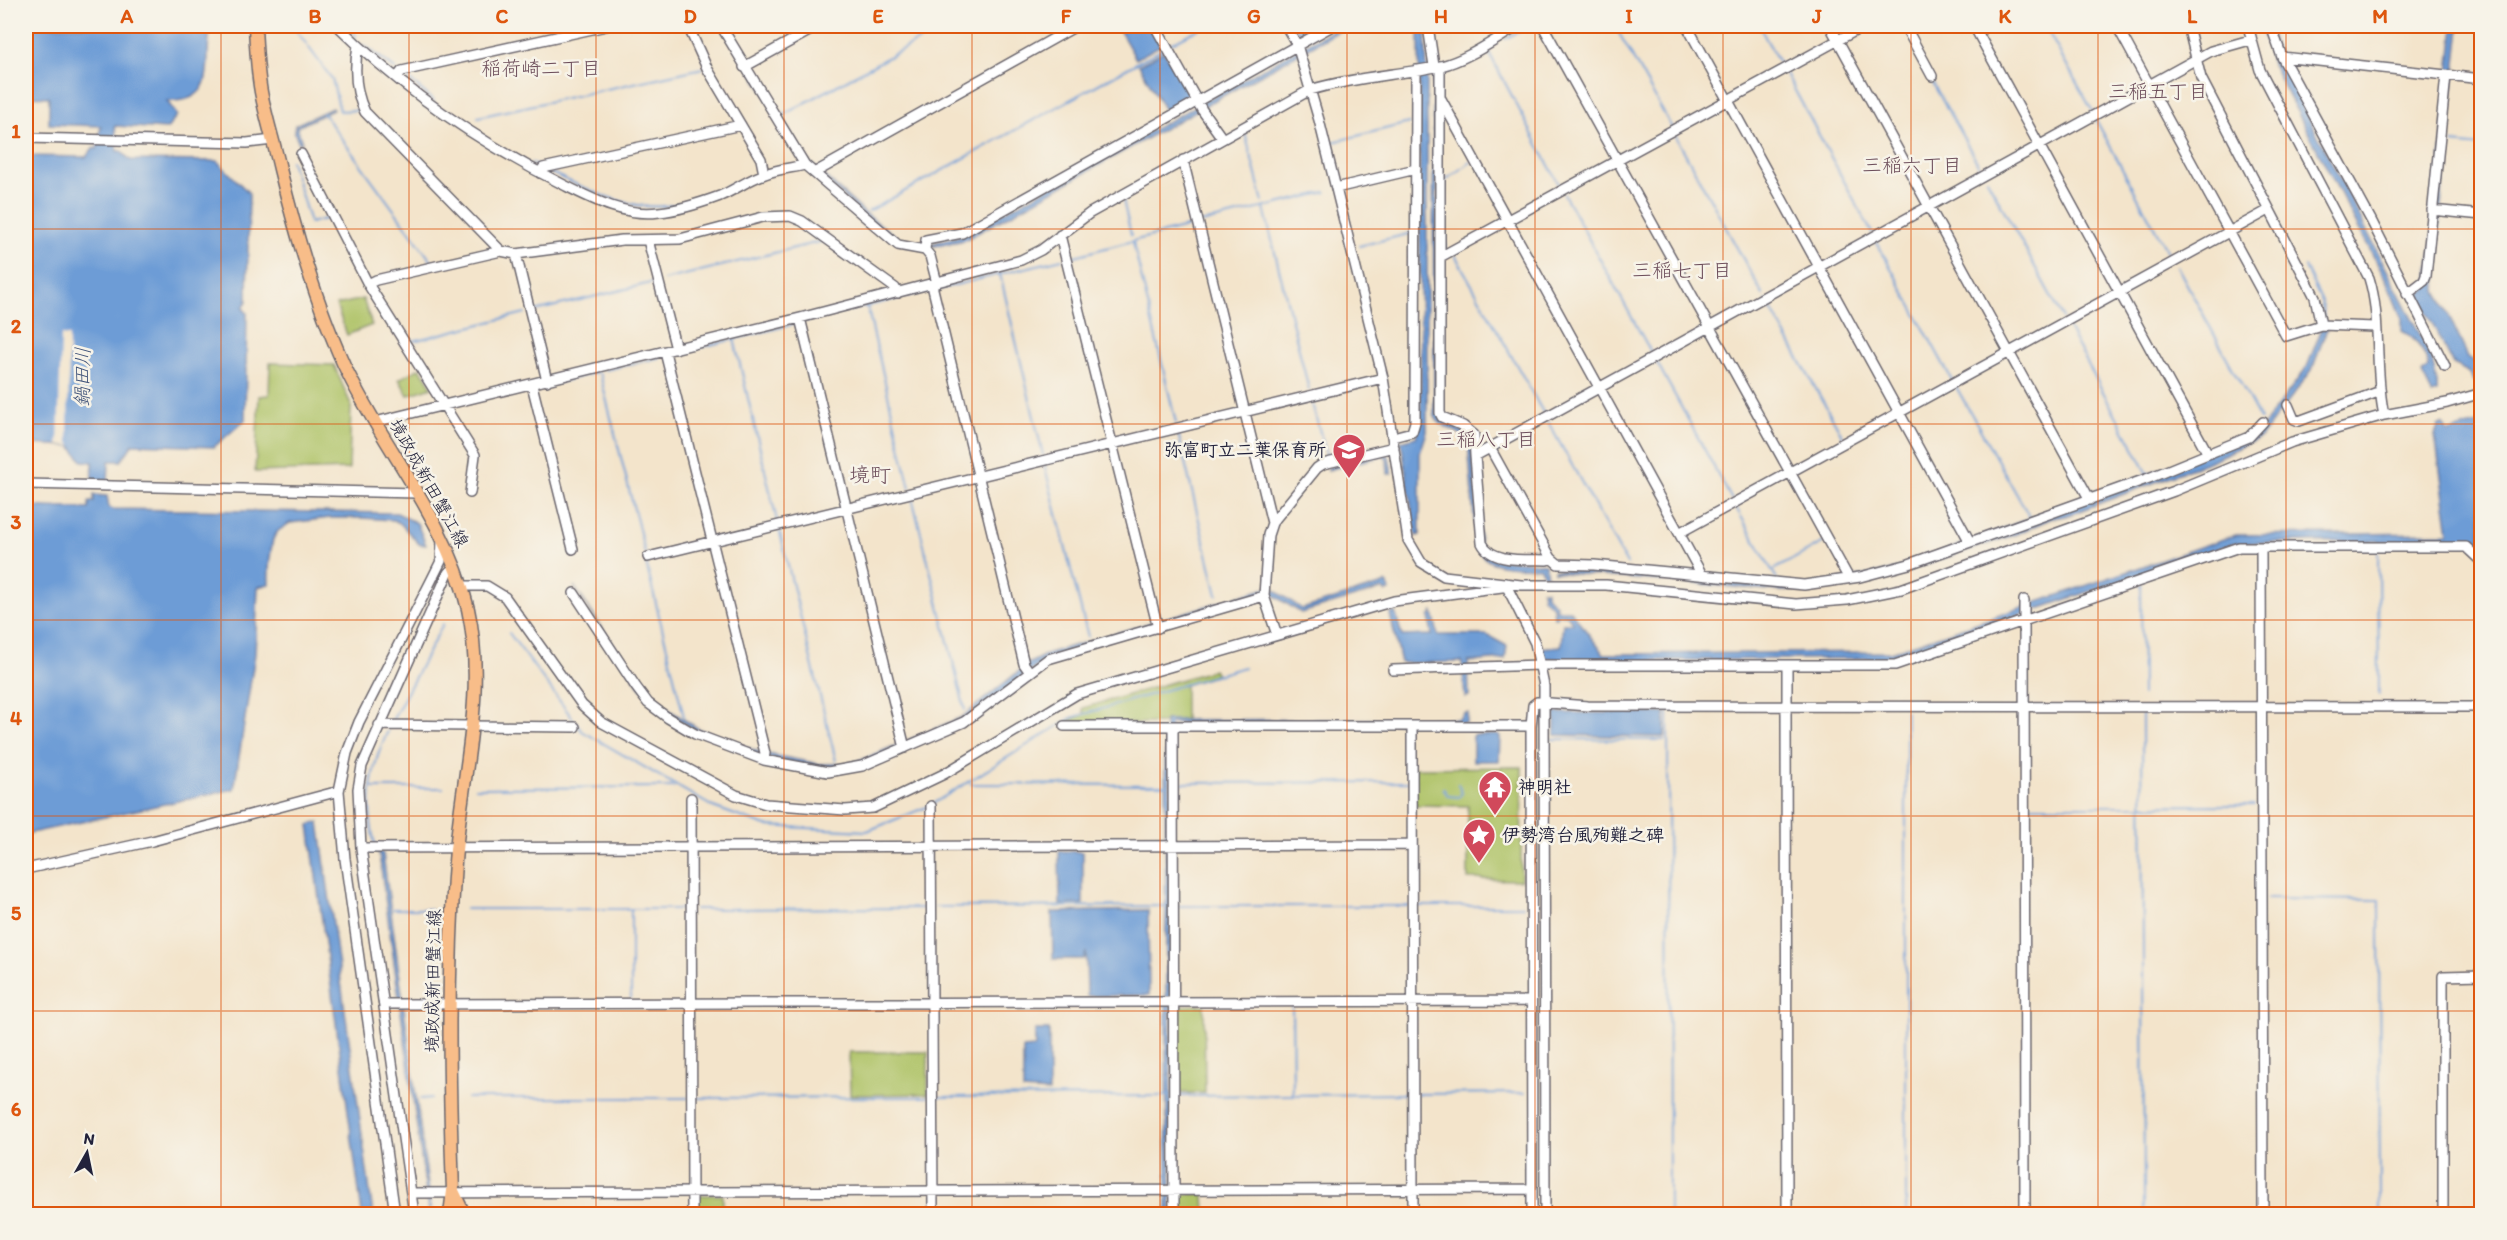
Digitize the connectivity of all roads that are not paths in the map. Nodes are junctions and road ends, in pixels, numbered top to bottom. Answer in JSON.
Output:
{"nodes":[{"id":1,"x":255,"y":26,"type":"edge"},
{"id":2,"x":338,"y":26,"type":"edge"},
{"id":3,"x":606,"y":26,"type":"edge"},
{"id":4,"x":688,"y":26,"type":"edge"},
{"id":5,"x":721,"y":26,"type":"edge"},
{"id":6,"x":818,"y":26,"type":"edge"},
{"id":7,"x":1076,"y":26,"type":"edge"},
{"id":8,"x":1155,"y":26,"type":"edge"},
{"id":9,"x":1286,"y":26,"type":"edge"},
{"id":10,"x":1332,"y":26,"type":"edge"},
{"id":11,"x":1428,"y":26,"type":"edge"},
{"id":12,"x":1520,"y":26,"type":"edge"},
{"id":13,"x":1543,"y":26,"type":"edge"},
{"id":14,"x":1687,"y":26,"type":"edge"},
{"id":15,"x":1830,"y":26,"type":"edge"},
{"id":16,"x":1864,"y":26,"type":"edge"},
{"id":17,"x":1905,"y":26,"type":"edge"},
{"id":18,"x":1974,"y":26,"type":"edge"},
{"id":19,"x":2117,"y":26,"type":"edge"},
{"id":20,"x":2188,"y":26,"type":"edge"},
{"id":21,"x":2248,"y":26,"type":"edge"},
{"id":22,"x":2271,"y":26,"type":"edge"},
{"id":23,"x":1500,"y":30,"type":"edge"},
{"id":24,"x":1838,"y":40,"type":"junction"},
{"id":25,"x":2250,"y":40,"type":"junction"},
{"id":26,"x":358,"y":45,"type":"junction"},
{"id":27,"x":1298,"y":50,"type":"junction"},
{"id":28,"x":2282,"y":57,"type":"junction"},
{"id":29,"x":2195,"y":61,"type":"junction"},
{"id":30,"x":746,"y":66,"type":"junction"},
{"id":31,"x":1435,"y":66,"type":"junction"},
{"id":32,"x":1418,"y":69,"type":"junction"},
{"id":33,"x":2446,"y":75,"type":"junction"},
{"id":34,"x":398,"y":76,"type":"junction"},
{"id":35,"x":1932,"y":76,"type":"dead end"},
{"id":36,"x":2481,"y":79,"type":"edge"},
{"id":37,"x":2150,"y":85,"type":"junction"},
{"id":38,"x":1310,"y":90,"type":"junction"},
{"id":39,"x":1441,"y":99,"type":"junction"},
{"id":40,"x":1728,"y":100,"type":"junction"},
{"id":41,"x":1199,"y":105,"type":"junction"},
{"id":42,"x":741,"y":125,"type":"junction"},
{"id":43,"x":26,"y":138,"type":"edge"},
{"id":44,"x":1222,"y":138,"type":"junction"},
{"id":45,"x":273,"y":140,"type":"junction"},
{"id":46,"x":2040,"y":146,"type":"junction"},
{"id":47,"x":301,"y":154,"type":"dead end"},
{"id":48,"x":1183,"y":160,"type":"junction"},
{"id":49,"x":1617,"y":160,"type":"junction"},
{"id":50,"x":805,"y":165,"type":"junction"},
{"id":51,"x":1416,"y":169,"type":"junction"},
{"id":52,"x":817,"y":171,"type":"junction"},
{"id":53,"x":540,"y":173,"type":"junction"},
{"id":54,"x":764,"y":174,"type":"junction"},
{"id":55,"x":1336,"y":188,"type":"junction"},
{"id":56,"x":1929,"y":207,"type":"junction"},
{"id":57,"x":2269,"y":210,"type":"junction"},
{"id":58,"x":2433,"y":210,"type":"junction"},
{"id":59,"x":2481,"y":214,"type":"edge"},
{"id":60,"x":1508,"y":221,"type":"junction"},
{"id":61,"x":2229,"y":232,"type":"junction"},
{"id":62,"x":1060,"y":235,"type":"junction"},
{"id":63,"x":648,"y":240,"type":"junction"},
{"id":64,"x":925,"y":247,"type":"junction"},
{"id":65,"x":501,"y":251,"type":"junction"},
{"id":66,"x":516,"y":254,"type":"junction"},
{"id":67,"x":1440,"y":257,"type":"junction"},
{"id":68,"x":1819,"y":267,"type":"junction"},
{"id":69,"x":368,"y":284,"type":"junction"},
{"id":70,"x":935,"y":284,"type":"junction"},
{"id":71,"x":2119,"y":292,"type":"junction"},
{"id":72,"x":898,"y":293,"type":"junction"},
{"id":73,"x":2407,"y":294,"type":"junction"},
{"id":74,"x":800,"y":318,"type":"junction"},
{"id":75,"x":2321,"y":325,"type":"junction"},
{"id":76,"x":1708,"y":327,"type":"junction"},
{"id":77,"x":2375,"y":327,"type":"junction"},
{"id":78,"x":676,"y":349,"type":"junction"},
{"id":79,"x":665,"y":352,"type":"junction"},
{"id":80,"x":2009,"y":352,"type":"junction"},
{"id":81,"x":2445,"y":366,"type":"dead end"},
{"id":82,"x":1383,"y":378,"type":"junction"},
{"id":83,"x":547,"y":381,"type":"junction"},
{"id":84,"x":532,"y":384,"type":"junction"},
{"id":85,"x":1599,"y":387,"type":"junction"},
{"id":86,"x":2378,"y":393,"type":"junction"},
{"id":87,"x":2481,"y":393,"type":"edge"},
{"id":88,"x":2288,"y":405,"type":"dead end"},
{"id":89,"x":446,"y":406,"type":"junction"},
{"id":90,"x":1243,"y":410,"type":"junction"},
{"id":91,"x":1899,"y":413,"type":"junction"},
{"id":92,"x":2384,"y":415,"type":"junction"},
{"id":93,"x":375,"y":422,"type":"junction"},
{"id":94,"x":2263,"y":422,"type":"dead end"},
{"id":95,"x":1111,"y":442,"type":"junction"},
{"id":96,"x":1393,"y":442,"type":"junction"},
{"id":97,"x":1490,"y":448,"type":"junction"},
{"id":98,"x":2208,"y":454,"type":"junction"},
{"id":99,"x":1475,"y":456,"type":"junction"},
{"id":100,"x":1790,"y":473,"type":"junction"},
{"id":101,"x":977,"y":475,"type":"junction"},
{"id":102,"x":26,"y":484,"type":"edge"},
{"id":103,"x":416,"y":493,"type":"junction"},
{"id":104,"x":470,"y":493,"type":"dead end"},
{"id":105,"x":2090,"y":500,"type":"junction"},
{"id":106,"x":844,"y":508,"type":"junction"},
{"id":107,"x":1272,"y":523,"type":"junction"},
{"id":108,"x":1679,"y":533,"type":"junction"},
{"id":109,"x":442,"y":540,"type":"junction"},
{"id":110,"x":712,"y":541,"type":"junction"},
{"id":111,"x":1970,"y":542,"type":"junction"},
{"id":112,"x":2261,"y":547,"type":"junction"},
{"id":113,"x":573,"y":549,"type":"dead end"},
{"id":114,"x":648,"y":557,"type":"dead end"},
{"id":115,"x":1551,"y":558,"type":"junction"},
{"id":116,"x":2481,"y":562,"type":"edge"},
{"id":117,"x":454,"y":567,"type":"junction"},
{"id":118,"x":1702,"y":575,"type":"junction"},
{"id":119,"x":1848,"y":577,"type":"junction"},
{"id":120,"x":1506,"y":585,"type":"junction"},
{"id":121,"x":461,"y":586,"type":"junction"},
{"id":122,"x":574,"y":593,"type":"dead end"},
{"id":123,"x":1264,"y":593,"type":"junction"},
{"id":124,"x":2024,"y":600,"type":"dead end"},
{"id":125,"x":2024,"y":622,"type":"junction"},
{"id":126,"x":1157,"y":625,"type":"junction"},
{"id":127,"x":1277,"y":635,"type":"junction"},
{"id":128,"x":1539,"y":662,"type":"junction"},
{"id":129,"x":1787,"y":667,"type":"junction"},
{"id":130,"x":1027,"y":669,"type":"junction"},
{"id":131,"x":1393,"y":670,"type":"dead end"},
{"id":132,"x":1544,"y":702,"type":"junction"},
{"id":133,"x":2023,"y":704,"type":"junction"},
{"id":134,"x":1786,"y":705,"type":"junction"},
{"id":135,"x":2260,"y":707,"type":"junction"},
{"id":136,"x":2481,"y":707,"type":"edge"},
{"id":137,"x":379,"y":725,"type":"junction"},
{"id":138,"x":473,"y":726,"type":"junction"},
{"id":139,"x":1064,"y":726,"type":"dead end"},
{"id":140,"x":1169,"y":726,"type":"junction"},
{"id":141,"x":1412,"y":726,"type":"junction"},
{"id":142,"x":1531,"y":726,"type":"junction"},
{"id":143,"x":575,"y":727,"type":"dead end"},
{"id":144,"x":904,"y":745,"type":"junction"},
{"id":145,"x":764,"y":757,"type":"junction"},
{"id":146,"x":339,"y":791,"type":"junction"},
{"id":147,"x":691,"y":798,"type":"dead end"},
{"id":148,"x":932,"y":806,"type":"dead end"},
{"id":149,"x":1169,"y":845,"type":"junction"},
{"id":150,"x":1412,"y":845,"type":"junction"},
{"id":151,"x":931,"y":846,"type":"junction"},
{"id":152,"x":456,"y":847,"type":"junction"},
{"id":153,"x":361,"y":848,"type":"junction"},
{"id":154,"x":692,"y":848,"type":"junction"},
{"id":155,"x":26,"y":869,"type":"edge"},
{"id":156,"x":2481,"y":975,"type":"edge"},
{"id":157,"x":1412,"y":1000,"type":"junction"},
{"id":158,"x":1170,"y":1001,"type":"junction"},
{"id":159,"x":1531,"y":1001,"type":"junction"},
{"id":160,"x":691,"y":1003,"type":"junction"},
{"id":161,"x":932,"y":1003,"type":"junction"},
{"id":162,"x":389,"y":1004,"type":"junction"},
{"id":163,"x":448,"y":1004,"type":"junction"},
{"id":164,"x":1170,"y":1189,"type":"junction"},
{"id":165,"x":1413,"y":1189,"type":"junction"},
{"id":166,"x":1532,"y":1189,"type":"junction"},
{"id":167,"x":453,"y":1191,"type":"junction"},
{"id":168,"x":692,"y":1191,"type":"junction"},
{"id":169,"x":933,"y":1191,"type":"junction"},
{"id":170,"x":411,"y":1193,"type":"junction"},
{"id":171,"x":394,"y":1215,"type":"edge"},
{"id":172,"x":414,"y":1215,"type":"edge"},
{"id":173,"x":450,"y":1215,"type":"edge"},
{"id":174,"x":464,"y":1215,"type":"edge"},
{"id":175,"x":693,"y":1215,"type":"edge"},
{"id":176,"x":933,"y":1215,"type":"edge"},
{"id":177,"x":1174,"y":1215,"type":"edge"},
{"id":178,"x":1413,"y":1215,"type":"edge"},
{"id":179,"x":1532,"y":1215,"type":"edge"},
{"id":180,"x":1545,"y":1215,"type":"edge"},
{"id":181,"x":1788,"y":1215,"type":"edge"},
{"id":182,"x":2025,"y":1215,"type":"edge"},
{"id":183,"x":2263,"y":1215,"type":"edge"},
{"id":184,"x":2443,"y":1215,"type":"edge"}],
"edges":[{"from":1,"to":45,"type":"main road","name":"境政成新田蟹江線"},
{"from":2,"to":26,"type":"street"},
{"from":3,"to":34,"type":"street"},
{"from":4,"to":42,"type":"street"},
{"from":5,"to":30,"type":"street"},
{"from":6,"to":30,"type":"street"},
{"from":7,"to":52,"type":"street"},
{"from":8,"to":41,"type":"street"},
{"from":9,"to":27,"type":"street"},
{"from":10,"to":27,"type":"street"},
{"from":11,"to":31,"type":"street"},
{"from":12,"to":23,"type":"street"},
{"from":13,"to":49,"type":"street"},
{"from":14,"to":40,"type":"street"},
{"from":15,"to":24,"type":"street"},
{"from":16,"to":24,"type":"street"},
{"from":17,"to":35,"type":"street"},
{"from":18,"to":46,"type":"street"},
{"from":19,"to":37,"type":"street"},
{"from":20,"to":29,"type":"street"},
{"from":21,"to":25,"type":"street"},
{"from":22,"to":28,"type":"street"},
{"from":23,"to":31,"type":"street"},
{"from":24,"to":40,"type":"street"},
{"from":24,"to":56,"type":"street"},
{"from":25,"to":29,"type":"street"},
{"from":25,"to":77,"type":"street"},
{"from":26,"to":34,"type":"street"},
{"from":26,"to":65,"type":"street"},
{"from":27,"to":38,"type":"street"},
{"from":27,"to":41,"type":"street"},
{"from":28,"to":33,"type":"street"},
{"from":28,"to":73,"type":"street"},
{"from":29,"to":37,"type":"street"},
{"from":29,"to":57,"type":"street"},
{"from":30,"to":50,"type":"street"},
{"from":31,"to":32,"type":"street"},
{"from":31,"to":39,"type":"street"},
{"from":32,"to":38,"type":"street"},
{"from":32,"to":51,"type":"street"},
{"from":33,"to":36,"type":"street"},
{"from":33,"to":58,"type":"street"},
{"from":34,"to":53,"type":"street"},
{"from":37,"to":46,"type":"street"},
{"from":37,"to":61,"type":"street"},
{"from":38,"to":44,"type":"street"},
{"from":38,"to":55,"type":"street"},
{"from":39,"to":60,"type":"street"},
{"from":39,"to":67,"type":"street"},
{"from":40,"to":49,"type":"street"},
{"from":40,"to":68,"type":"street"},
{"from":41,"to":44,"type":"street"},
{"from":41,"to":64,"type":"street"},
{"from":42,"to":53,"type":"street"},
{"from":42,"to":54,"type":"street"},
{"from":43,"to":45,"type":"street"},
{"from":44,"to":48,"type":"street"},
{"from":45,"to":93,"type":"main road","name":"境政成新田蟹江線"},
{"from":46,"to":56,"type":"street"},
{"from":46,"to":71,"type":"street"},
{"from":47,"to":69,"type":"street"},
{"from":48,"to":62,"type":"street"},
{"from":48,"to":90,"type":"street"},
{"from":49,"to":60,"type":"street"},
{"from":49,"to":76,"type":"street"},
{"from":50,"to":52,"type":"street"},
{"from":50,"to":54,"type":"street"},
{"from":51,"to":55,"type":"street"},
{"from":51,"to":96,"type":"street"},
{"from":52,"to":64,"type":"street"},
{"from":53,"to":54,"type":"street"},
{"from":55,"to":82,"type":"street"},
{"from":56,"to":68,"type":"street"},
{"from":56,"to":80,"type":"street"},
{"from":57,"to":61,"type":"street"},
{"from":57,"to":75,"type":"street"},
{"from":58,"to":59,"type":"street"},
{"from":58,"to":73,"type":"street"},
{"from":60,"to":67,"type":"street"},
{"from":60,"to":85,"type":"street"},
{"from":61,"to":71,"type":"street"},
{"from":61,"to":75,"type":"street"},
{"from":62,"to":70,"type":"street"},
{"from":62,"to":95,"type":"street"},
{"from":63,"to":66,"type":"street"},
{"from":63,"to":72,"type":"street"},
{"from":63,"to":78,"type":"street"},
{"from":64,"to":70,"type":"street"},
{"from":65,"to":66,"type":"street"},
{"from":65,"to":69,"type":"street"},
{"from":66,"to":83,"type":"street"},
{"from":67,"to":99,"type":"street"},
{"from":68,"to":76,"type":"street"},
{"from":68,"to":91,"type":"street"},
{"from":69,"to":89,"type":"street"},
{"from":70,"to":72,"type":"street"},
{"from":70,"to":101,"type":"street"},
{"from":71,"to":80,"type":"street"},
{"from":71,"to":98,"type":"street"},
{"from":72,"to":74,"type":"street"},
{"from":73,"to":81,"type":"street"},
{"from":74,"to":78,"type":"street"},
{"from":74,"to":106,"type":"street"},
{"from":75,"to":77,"type":"street"},
{"from":76,"to":85,"type":"street"},
{"from":76,"to":100,"type":"street"},
{"from":77,"to":86,"type":"street"},
{"from":78,"to":79,"type":"street"},
{"from":79,"to":83,"type":"street"},
{"from":79,"to":110,"type":"street"},
{"from":80,"to":91,"type":"street"},
{"from":80,"to":105,"type":"street"},
{"from":82,"to":90,"type":"street"},
{"from":82,"to":96,"type":"street"},
{"from":83,"to":84,"type":"street"},
{"from":84,"to":89,"type":"street"},
{"from":84,"to":113,"type":"street"},
{"from":85,"to":97,"type":"street"},
{"from":85,"to":108,"type":"street"},
{"from":86,"to":88,"type":"street"},
{"from":86,"to":92,"type":"street"},
{"from":87,"to":92,"type":"street"},
{"from":89,"to":93,"type":"street"},
{"from":89,"to":104,"type":"street"},
{"from":90,"to":95,"type":"street"},
{"from":90,"to":107,"type":"street"},
{"from":91,"to":100,"type":"street"},
{"from":91,"to":111,"type":"street"},
{"from":92,"to":120,"type":"street"},
{"from":93,"to":103,"type":"main road","name":"境政成新田蟹江線"},
{"from":94,"to":98,"type":"street"},
{"from":95,"to":101,"type":"street"},
{"from":95,"to":126,"type":"street"},
{"from":96,"to":107,"type":"street"},
{"from":96,"to":120,"type":"street"},
{"from":97,"to":99,"type":"street"},
{"from":97,"to":115,"type":"street"},
{"from":98,"to":105,"type":"street"},
{"from":99,"to":115,"type":"street"},
{"from":100,"to":108,"type":"street"},
{"from":100,"to":119,"type":"street"},
{"from":101,"to":106,"type":"street"},
{"from":101,"to":130,"type":"street"},
{"from":102,"to":103,"type":"street"},
{"from":103,"to":109,"type":"main road","name":"境政成新田蟹江線"},
{"from":105,"to":111,"type":"street"},
{"from":106,"to":110,"type":"street"},
{"from":106,"to":144,"type":"street"},
{"from":107,"to":123,"type":"street"},
{"from":108,"to":118,"type":"street"},
{"from":109,"to":117,"type":"main road","name":"境政成新田蟹江線"},
{"from":109,"to":146,"type":"street"},
{"from":110,"to":114,"type":"street"},
{"from":110,"to":145,"type":"street"},
{"from":111,"to":119,"type":"street"},
{"from":112,"to":116,"type":"street"},
{"from":112,"to":125,"type":"street"},
{"from":112,"to":135,"type":"street"},
{"from":115,"to":118,"type":"street"},
{"from":117,"to":121,"type":"main road","name":"境政成新田蟹江線"},
{"from":117,"to":137,"type":"street"},
{"from":118,"to":119,"type":"street"},
{"from":120,"to":127,"type":"street"},
{"from":120,"to":128,"type":"street"},
{"from":121,"to":127,"type":"street"},
{"from":121,"to":138,"type":"main road","name":"境政成新田蟹江線"},
{"from":122,"to":145,"type":"street"},
{"from":123,"to":126,"type":"street"},
{"from":123,"to":127,"type":"street"},
{"from":124,"to":125,"type":"street"},
{"from":125,"to":129,"type":"street"},
{"from":125,"to":133,"type":"street"},
{"from":126,"to":130,"type":"street"},
{"from":128,"to":129,"type":"street"},
{"from":128,"to":131,"type":"street"},
{"from":128,"to":132,"type":"street"},
{"from":129,"to":134,"type":"street"},
{"from":130,"to":144,"type":"street"},
{"from":132,"to":134,"type":"street"},
{"from":132,"to":142,"type":"street"},
{"from":132,"to":180,"type":"street"},
{"from":133,"to":134,"type":"street"},
{"from":133,"to":135,"type":"street"},
{"from":133,"to":182,"type":"street"},
{"from":134,"to":181,"type":"street"},
{"from":135,"to":136,"type":"street"},
{"from":135,"to":183,"type":"street"},
{"from":137,"to":138,"type":"street"},
{"from":137,"to":153,"type":"street"},
{"from":138,"to":143,"type":"street"},
{"from":138,"to":152,"type":"main road","name":"境政成新田蟹江線"},
{"from":139,"to":140,"type":"street"},
{"from":140,"to":141,"type":"street"},
{"from":140,"to":149,"type":"street"},
{"from":141,"to":142,"type":"street"},
{"from":141,"to":150,"type":"street"},
{"from":142,"to":159,"type":"street"},
{"from":144,"to":145,"type":"street"},
{"from":146,"to":155,"type":"street"},
{"from":146,"to":171,"type":"street"},
{"from":147,"to":154,"type":"street"},
{"from":148,"to":151,"type":"street"},
{"from":149,"to":150,"type":"street"},
{"from":149,"to":151,"type":"street"},
{"from":149,"to":158,"type":"street"},
{"from":150,"to":157,"type":"street"},
{"from":151,"to":154,"type":"street"},
{"from":151,"to":161,"type":"street"},
{"from":152,"to":153,"type":"street"},
{"from":152,"to":154,"type":"street"},
{"from":152,"to":163,"type":"main road","name":"境政成新田蟹江線"},
{"from":153,"to":162,"type":"street"},
{"from":154,"to":160,"type":"street"},
{"from":156,"to":184,"type":"street"},
{"from":157,"to":158,"type":"street"},
{"from":157,"to":159,"type":"street"},
{"from":157,"to":165,"type":"street"},
{"from":158,"to":161,"type":"street"},
{"from":158,"to":164,"type":"street"},
{"from":159,"to":166,"type":"street"},
{"from":160,"to":161,"type":"street"},
{"from":160,"to":163,"type":"street"},
{"from":160,"to":168,"type":"street"},
{"from":161,"to":169,"type":"street"},
{"from":162,"to":163,"type":"street"},
{"from":162,"to":170,"type":"street"},
{"from":163,"to":167,"type":"main road","name":"境政成新田蟹江線"},
{"from":164,"to":165,"type":"street"},
{"from":164,"to":169,"type":"street"},
{"from":164,"to":177,"type":"street"},
{"from":165,"to":166,"type":"street"},
{"from":165,"to":178,"type":"street"},
{"from":166,"to":179,"type":"street"},
{"from":167,"to":168,"type":"street"},
{"from":167,"to":170,"type":"street"},
{"from":167,"to":173,"type":"main road","name":"境政成新田蟹江線"},
{"from":167,"to":174,"type":"main road","name":"境政成新田蟹江線"},
{"from":168,"to":169,"type":"street"},
{"from":168,"to":175,"type":"street"},
{"from":169,"to":176,"type":"street"},
{"from":170,"to":172,"type":"street"}]}
